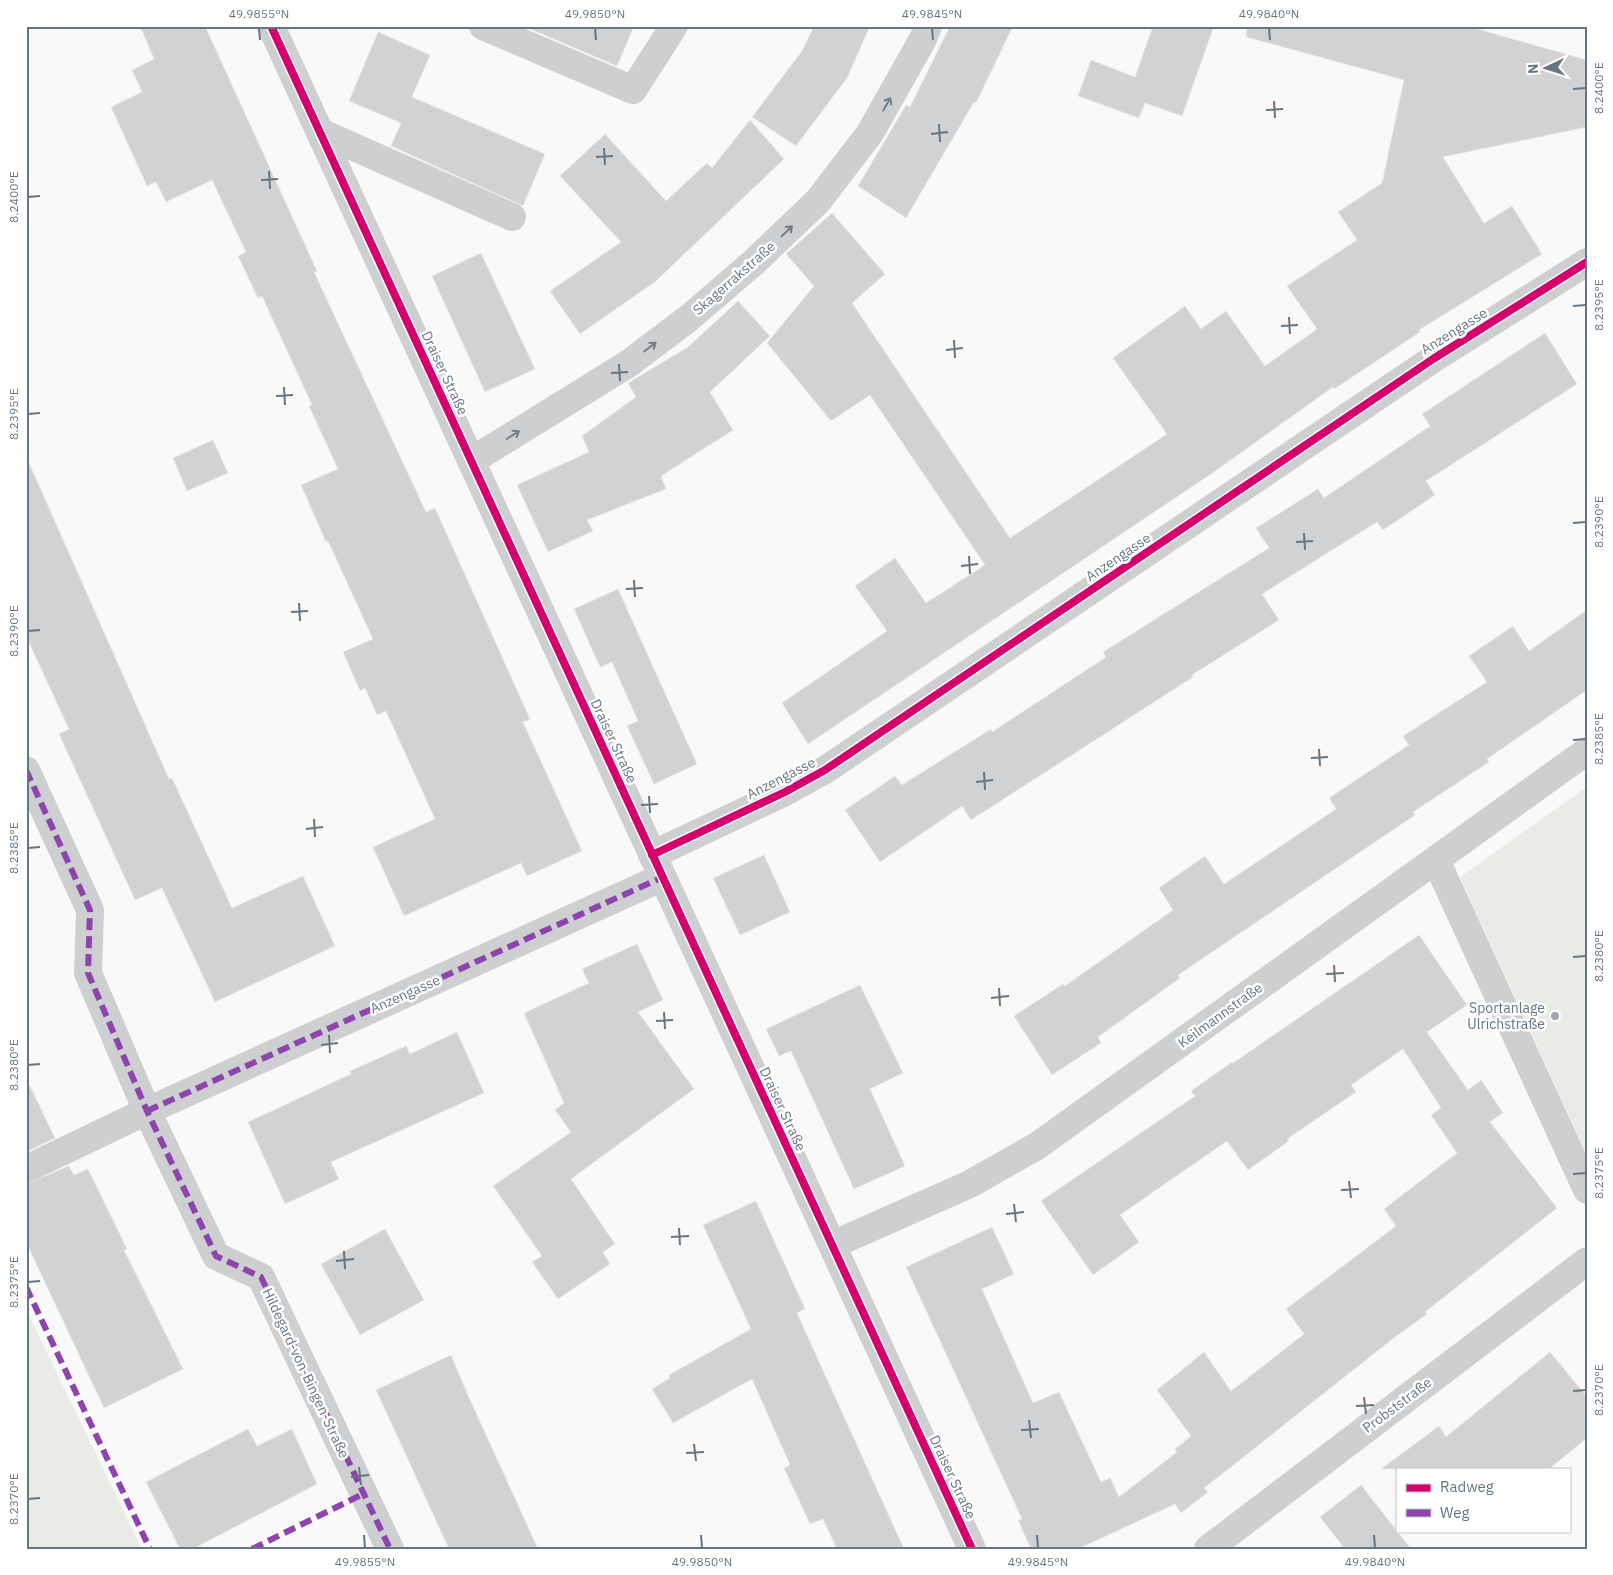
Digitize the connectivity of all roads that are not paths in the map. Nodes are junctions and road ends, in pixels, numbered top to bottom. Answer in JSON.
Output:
{"nodes":[{"id":1,"x":271,"y":26,"type":"edge"},
{"id":2,"x":483,"y":26,"type":"edge"},
{"id":3,"x":674,"y":26,"type":"edge"},
{"id":4,"x":928,"y":26,"type":"edge"},
{"id":5,"x":320,"y":132,"type":"junction"},
{"id":6,"x":512,"y":217,"type":"dead end"},
{"id":7,"x":1587,"y":262,"type":"edge"},
{"id":8,"x":471,"y":461,"type":"junction"},
{"id":9,"x":1587,"y":751,"type":"edge"},
{"id":10,"x":26,"y":770,"type":"edge"},
{"id":11,"x":1436,"y":860,"type":"junction"},
{"id":12,"x":658,"y":866,"type":"junction"},
{"id":13,"x":147,"y":1110,"type":"junction"},
{"id":14,"x":26,"y":1169,"type":"edge"},
{"id":15,"x":1587,"y":1190,"type":"edge"},
{"id":16,"x":832,"y":1245,"type":"junction"},
{"id":17,"x":1587,"y":1261,"type":"edge"},
{"id":18,"x":390,"y":1549,"type":"edge"},
{"id":19,"x":972,"y":1549,"type":"edge"},
{"id":20,"x":1208,"y":1549,"type":"edge"}],
"edges":[{"from":1,"to":5,"type":"street","name":"Draiser Straße"},
{"from":2,"to":3,"type":"street"},
{"from":8,"to":4,"type":"street","name":"Skagerrakstraße","one_way":true},
{"from":5,"to":6,"type":"street"},
{"from":5,"to":8,"type":"street","name":"Draiser Straße"},
{"from":7,"to":12,"type":"street","name":"Anzengasse"},
{"from":8,"to":12,"type":"street","name":"Draiser Straße"},
{"from":9,"to":11,"type":"street","name":"Keilmannstraße"},
{"from":10,"to":13,"type":"street","name":"Hildegard-von-Bingen-Straße"},
{"from":11,"to":15,"type":"street"},
{"from":11,"to":16,"type":"street","name":"Keilmannstraße"},
{"from":12,"to":13,"type":"street","name":"Anzengasse"},
{"from":12,"to":16,"type":"street","name":"Draiser Straße"},
{"from":13,"to":14,"type":"street","name":"Anzengasse"},
{"from":13,"to":18,"type":"street","name":"Hildegard-von-Bingen-Straße"},
{"from":16,"to":19,"type":"street","name":"Draiser Straße"},
{"from":17,"to":20,"type":"street","name":"Probststraße"}]}
